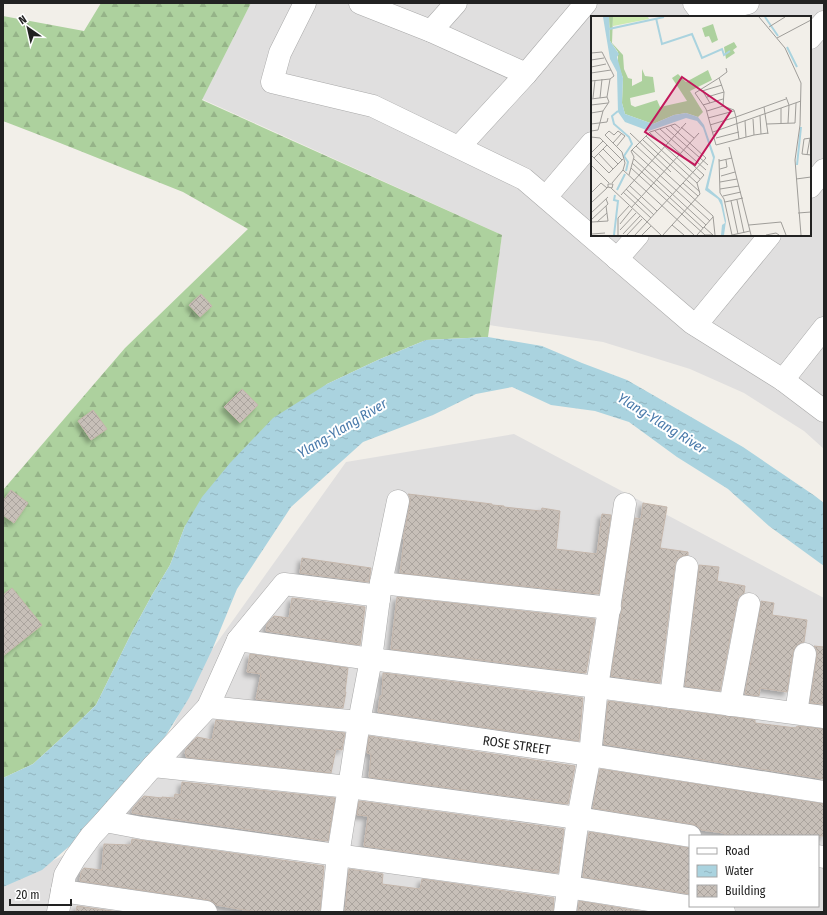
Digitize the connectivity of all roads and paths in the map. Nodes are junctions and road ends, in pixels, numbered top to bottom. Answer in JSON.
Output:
{"nodes":[{"id":1,"x":305,"y":3,"type":"edge"},
{"id":2,"x":360,"y":3,"type":"edge"},
{"id":3,"x":456,"y":3,"type":"edge"},
{"id":4,"x":586,"y":3,"type":"edge"},
{"id":5,"x":748,"y":3,"type":"edge"},
{"id":6,"x":698,"y":11,"type":"edge"},
{"id":7,"x":824,"y":22,"type":"edge"},
{"id":8,"x":431,"y":32,"type":"junction"},
{"id":9,"x":811,"y":37,"type":"edge"},
{"id":10,"x":526,"y":74,"type":"junction"},
{"id":11,"x":591,"y":144,"type":"edge"},
{"id":12,"x":459,"y":147,"type":"junction"},
{"id":13,"x":824,"y":170,"type":"edge"},
{"id":14,"x":811,"y":186,"type":"edge"},
{"id":15,"x":546,"y":198,"type":"junction"},
{"id":16,"x":637,"y":236,"type":"edge"},
{"id":17,"x":769,"y":236,"type":"edge"},
{"id":18,"x":617,"y":259,"type":"junction"},
{"id":19,"x":696,"y":325,"type":"junction"},
{"id":20,"x":824,"y":328,"type":"edge"},
{"id":21,"x":783,"y":380,"type":"junction"},
{"id":22,"x":824,"y":412,"type":"edge"},
{"id":23,"x":398,"y":501,"type":"dead end"},
{"id":24,"x":625,"y":504,"type":"dead end"},
{"id":25,"x":687,"y":567,"type":"dead end"},
{"id":26,"x":380,"y":591,"type":"junction"},
{"id":27,"x":749,"y":604,"type":"dead end"},
{"id":28,"x":610,"y":608,"type":"junction"},
{"id":29,"x":238,"y":640,"type":"junction"},
{"id":30,"x":805,"y":654,"type":"dead end"},
{"id":31,"x":371,"y":659,"type":"junction"},
{"id":32,"x":597,"y":687,"type":"junction"},
{"id":33,"x":671,"y":697,"type":"junction"},
{"id":34,"x":730,"y":705,"type":"junction"},
{"id":35,"x":208,"y":707,"type":"junction"},
{"id":36,"x":796,"y":713,"type":"junction"},
{"id":37,"x":824,"y":717,"type":"edge"},
{"id":38,"x":359,"y":722,"type":"junction"},
{"id":39,"x":590,"y":755,"type":"junction"},
{"id":40,"x":153,"y":766,"type":"junction"},
{"id":41,"x":349,"y":787,"type":"junction"},
{"id":42,"x":824,"y":792,"type":"edge"},
{"id":43,"x":578,"y":818,"type":"junction"},
{"id":44,"x":105,"y":822,"type":"junction"},
{"id":45,"x":689,"y":836,"type":"edge"},
{"id":46,"x":338,"y":855,"type":"junction"},
{"id":47,"x":568,"y":887,"type":"junction"},
{"id":48,"x":60,"y":902,"type":"edge"},
{"id":49,"x":689,"y":906,"type":"edge"},
{"id":50,"x":693,"y":907,"type":"edge"},
{"id":51,"x":206,"y":912,"type":"edge"},
{"id":52,"x":332,"y":912,"type":"edge"},
{"id":53,"x":565,"y":912,"type":"edge"},
{"id":54,"x":724,"y":912,"type":"edge"}],
"edges":[{"from":1,"to":12,"type":"street"},
{"from":2,"to":8,"type":"street"},
{"from":3,"to":8,"type":"street"},
{"from":4,"to":10,"type":"street"},
{"from":5,"to":6,"type":"street"},
{"from":7,"to":9,"type":"street"},
{"from":8,"to":10,"type":"street"},
{"from":10,"to":12,"type":"street"},
{"from":11,"to":15,"type":"street"},
{"from":12,"to":15,"type":"street"},
{"from":13,"to":14,"type":"street"},
{"from":15,"to":18,"type":"street"},
{"from":16,"to":18,"type":"street"},
{"from":17,"to":19,"type":"street"},
{"from":18,"to":19,"type":"street"},
{"from":19,"to":21,"type":"street"},
{"from":20,"to":21,"type":"street"},
{"from":21,"to":22,"type":"street"},
{"from":23,"to":26,"type":"street"},
{"from":24,"to":28,"type":"street"},
{"from":25,"to":33,"type":"street"},
{"from":26,"to":28,"type":"street"},
{"from":26,"to":29,"type":"street"},
{"from":26,"to":31,"type":"street"},
{"from":27,"to":34,"type":"street"},
{"from":28,"to":32,"type":"street"},
{"from":29,"to":31,"type":"street"},
{"from":29,"to":35,"type":"street"},
{"from":30,"to":36,"type":"street"},
{"from":31,"to":32,"type":"street"},
{"from":31,"to":38,"type":"street"},
{"from":32,"to":33,"type":"street"},
{"from":32,"to":39,"type":"street"},
{"from":33,"to":34,"type":"street"},
{"from":34,"to":36,"type":"street"},
{"from":35,"to":38,"type":"street","name":"ROSE STREET"},
{"from":35,"to":40,"type":"street"},
{"from":36,"to":37,"type":"street"},
{"from":38,"to":39,"type":"street","name":"ROSE STREET"},
{"from":38,"to":41,"type":"street"},
{"from":39,"to":42,"type":"street","name":"ROSE STREET"},
{"from":39,"to":43,"type":"street"},
{"from":40,"to":41,"type":"street"},
{"from":40,"to":44,"type":"street"},
{"from":41,"to":43,"type":"street"},
{"from":41,"to":46,"type":"street"},
{"from":43,"to":45,"type":"street"},
{"from":43,"to":47,"type":"street"},
{"from":44,"to":46,"type":"street"},
{"from":44,"to":48,"type":"street"},
{"from":46,"to":47,"type":"street"},
{"from":46,"to":52,"type":"street"},
{"from":47,"to":49,"type":"street"},
{"from":47,"to":53,"type":"street"},
{"from":48,"to":51,"type":"street"},
{"from":50,"to":54,"type":"street"}]}
